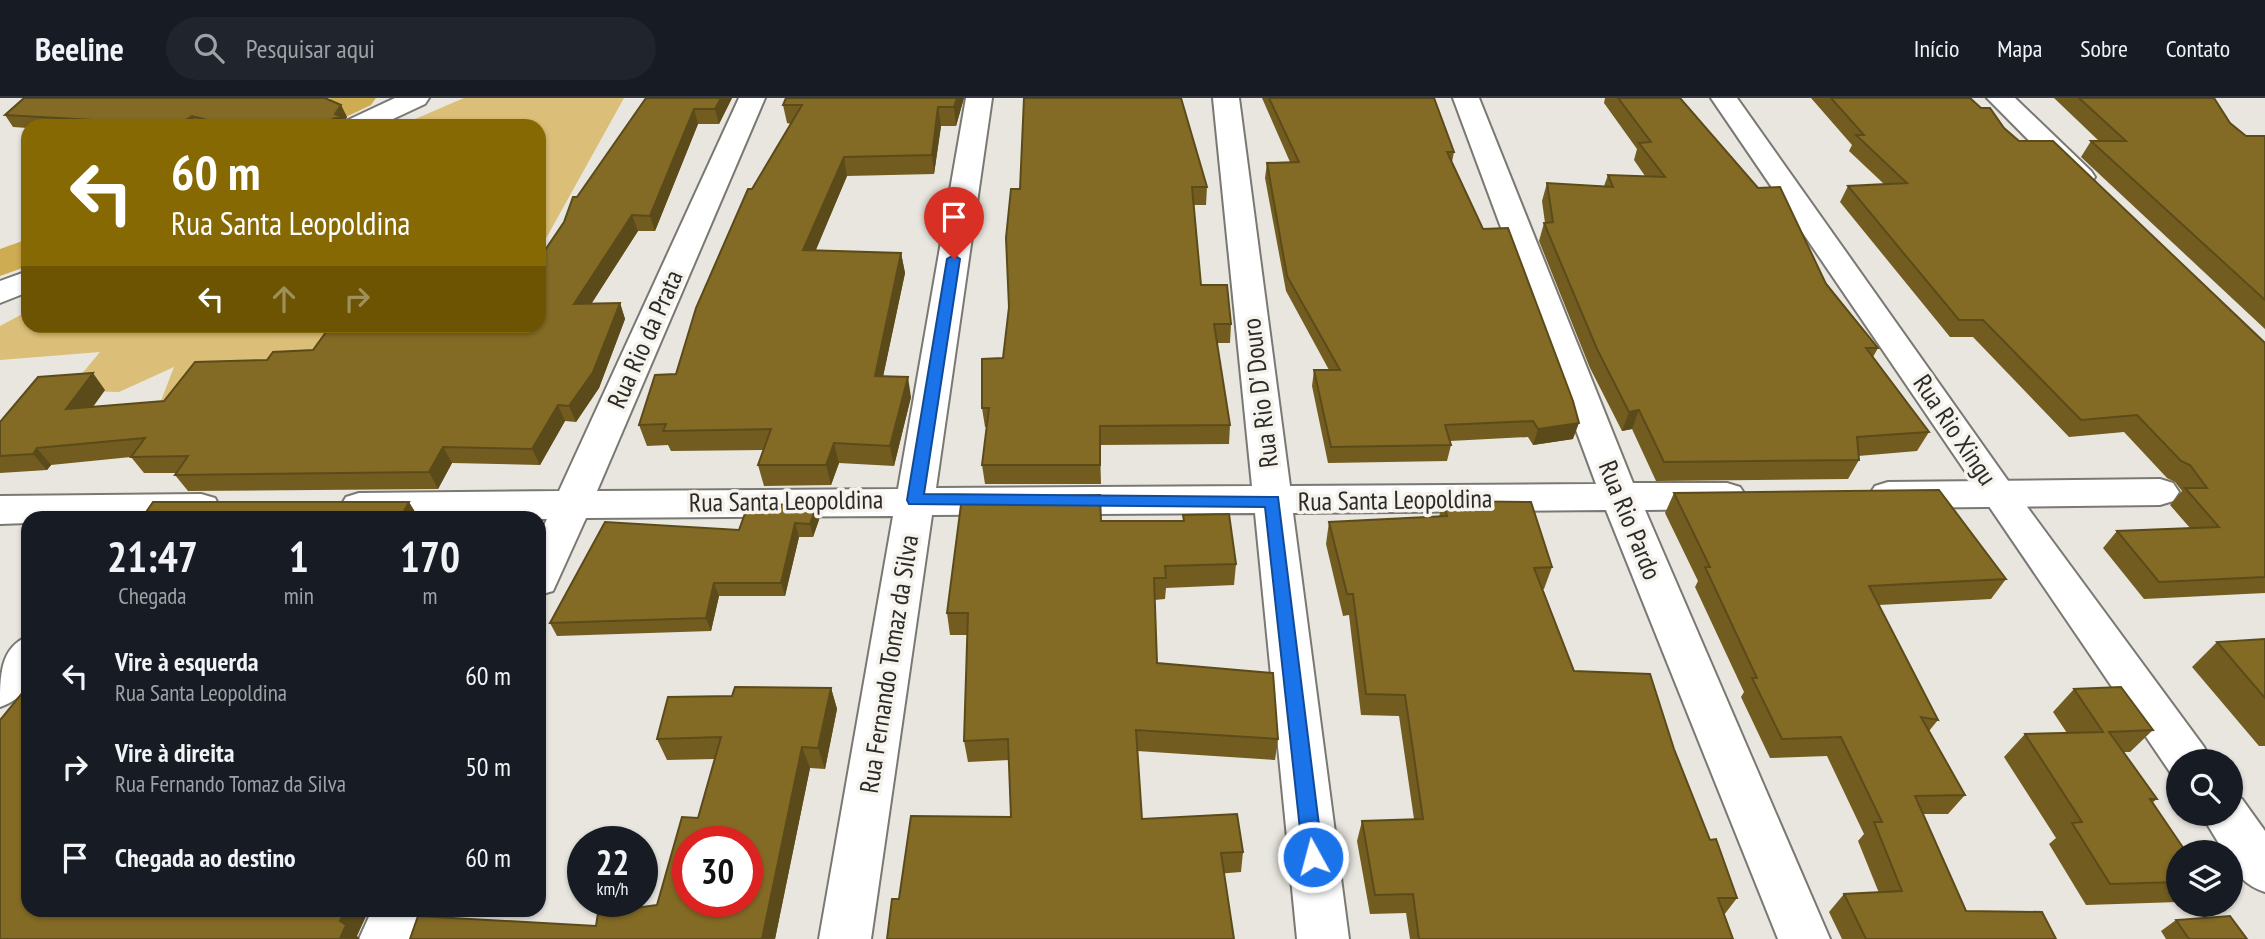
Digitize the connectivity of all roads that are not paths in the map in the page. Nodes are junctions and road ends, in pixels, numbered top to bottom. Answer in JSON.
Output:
{"nodes":[{"id":1,"x":416,"y":98,"type":"edge"},
{"id":2,"x":752,"y":98,"type":"edge"},
{"id":3,"x":979,"y":98,"type":"edge"},
{"id":4,"x":1226,"y":98,"type":"edge"},
{"id":5,"x":1466,"y":98,"type":"edge"},
{"id":6,"x":1724,"y":98,"type":"edge"},
{"id":7,"x":2000,"y":98,"type":"edge"},
{"id":8,"x":372,"y":119,"type":"edge"},
{"id":9,"x":2098,"y":194,"type":"edge"},
{"id":10,"x":21,"y":283,"type":"edge"},
{"id":11,"x":0,"y":293,"type":"edge"},
{"id":12,"x":2160,"y":492,"type":"dead end"},
{"id":13,"x":1998,"y":494,"type":"junction"},
{"id":14,"x":1849,"y":495,"type":"edge"},
{"id":15,"x":1768,"y":496,"type":"edge"},
{"id":16,"x":1620,"y":497,"type":"junction"},
{"id":17,"x":915,"y":500,"type":"junction"},
{"id":18,"x":1273,"y":501,"type":"junction"},
{"id":19,"x":571,"y":504,"type":"junction"},
{"id":20,"x":320,"y":507,"type":"edge"},
{"id":21,"x":236,"y":508,"type":"edge"},
{"id":22,"x":0,"y":510,"type":"edge"},
{"id":23,"x":45,"y":511,"type":"edge"},
{"id":24,"x":175,"y":511,"type":"edge"},
{"id":25,"x":546,"y":563,"type":"edge"},
{"id":26,"x":21,"y":662,"type":"edge"},
{"id":27,"x":0,"y":689,"type":"edge"},
{"id":28,"x":2179,"y":749,"type":"edge"},
{"id":29,"x":2234,"y":826,"type":"edge"},
{"id":30,"x":2265,"y":870,"type":"edge"},
{"id":31,"x":394,"y":917,"type":"edge"},
{"id":32,"x":385,"y":939,"type":"edge"},
{"id":33,"x":845,"y":939,"type":"edge"},
{"id":34,"x":1323,"y":939,"type":"edge"},
{"id":35,"x":1804,"y":939,"type":"edge"}],
"edges":[{"from":1,"to":8,"type":"street"},
{"from":2,"to":19,"type":"street","name":"Rua Rio da Prata"},
{"from":3,"to":17,"type":"street","name":"Rua Fernando Tomaz da Silva"},
{"from":4,"to":18,"type":"street","name":"Rua Rio D' Douro"},
{"from":5,"to":16,"type":"street","name":"Rua Rio Pardo"},
{"from":6,"to":13,"type":"street","name":"Rua Rio Xingu"},
{"from":7,"to":9,"type":"street"},
{"from":10,"to":11,"type":"street"},
{"from":12,"to":13,"type":"street"},
{"from":13,"to":14,"type":"street"},
{"from":13,"to":28,"type":"street","name":"Rua Rio Xingu"},
{"from":15,"to":16,"type":"street","name":"Rua Santa Leopoldina"},
{"from":16,"to":18,"type":"street","name":"Rua Santa Leopoldina"},
{"from":16,"to":35,"type":"street","name":"Rua Rio Pardo"},
{"from":17,"to":18,"type":"street","name":"Rua Santa Leopoldina"},
{"from":17,"to":19,"type":"street","name":"Rua Santa Leopoldina"},
{"from":17,"to":33,"type":"street","name":"Rua Fernando Tomaz da Silva"},
{"from":18,"to":34,"type":"street","name":"Rua Rio D' Douro"},
{"from":19,"to":20,"type":"street","name":"Rua Santa Leopoldina"},
{"from":19,"to":25,"type":"street","name":"Rua Rio da Prata"},
{"from":21,"to":24,"type":"street"},
{"from":22,"to":23,"type":"street"},
{"from":26,"to":27,"type":"street"},
{"from":29,"to":30,"type":"street"},
{"from":31,"to":32,"type":"street"}]}
